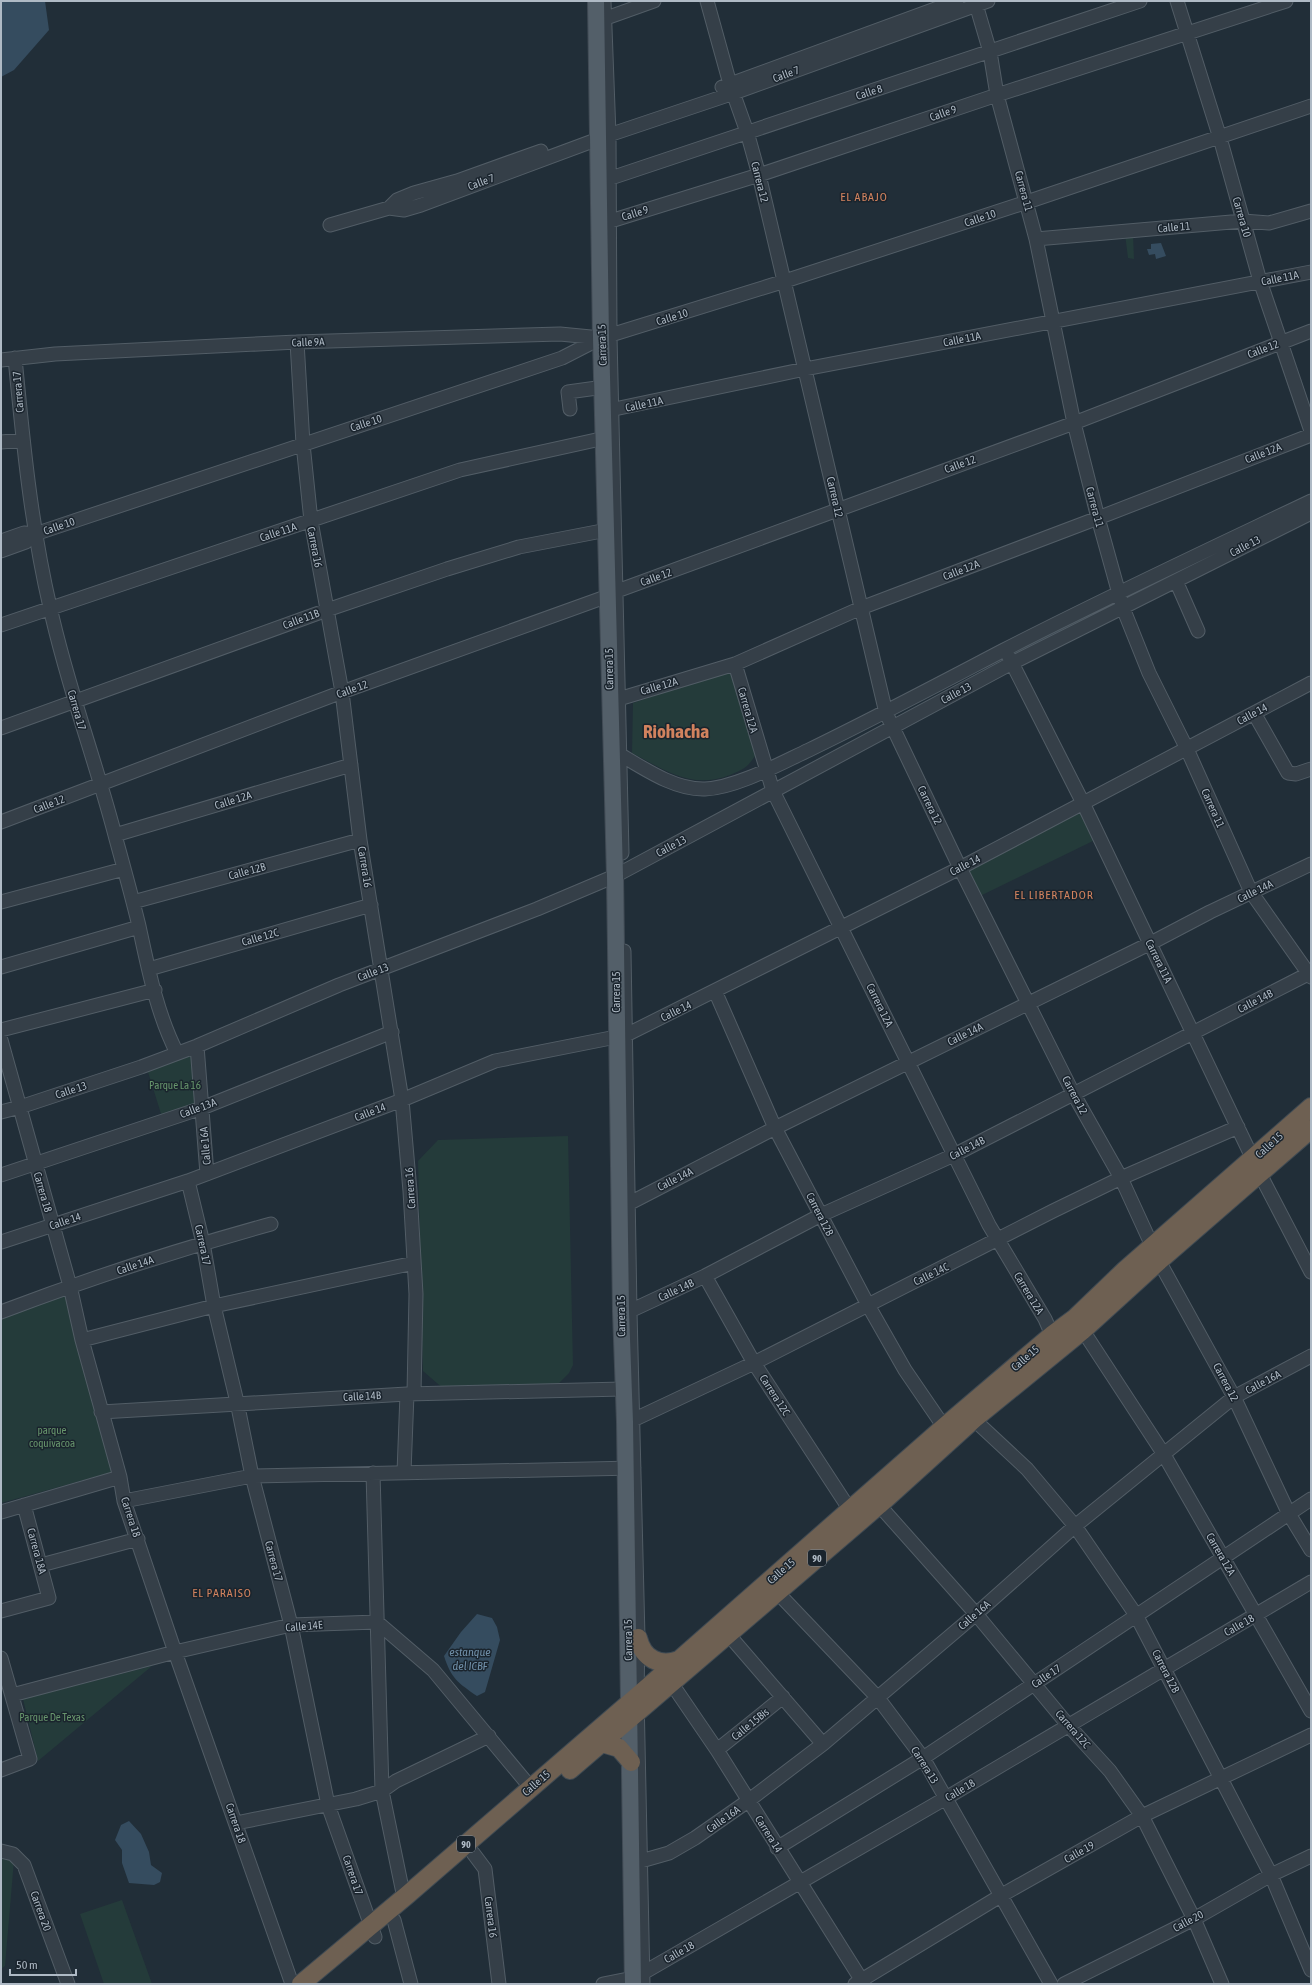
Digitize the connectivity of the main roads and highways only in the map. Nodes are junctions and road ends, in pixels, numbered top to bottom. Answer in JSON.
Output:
{"nodes":[{"id":1,"x":596,"y":1,"type":"edge"},
{"id":2,"x":1311,"y":1107,"type":"edge"},
{"id":3,"x":1311,"y":1129,"type":"edge"},
{"id":4,"x":1256,"y":1167,"type":"junction"},
{"id":5,"x":1079,"y":1325,"type":"junction"},
{"id":6,"x":969,"y":1415,"type":"junction"},
{"id":7,"x":638,"y":1638,"type":"road end"},
{"id":8,"x":680,"y":1660,"type":"junction"},
{"id":9,"x":634,"y":1707,"type":"junction"},
{"id":10,"x":602,"y":1743,"type":"junction"},
{"id":11,"x":631,"y":1762,"type":"junction"},
{"id":12,"x":373,"y":1931,"type":"junction"},
{"id":13,"x":638,"y":1980,"type":"edge"},
{"id":14,"x":301,"y":1984,"type":"edge"},
{"id":15,"x":320,"y":1984,"type":"edge"}],
"edges":[{"from":1,"to":9,"type":"main road","name":"Carrera 15"},
{"from":2,"to":4,"type":"highway","name":"Calle 15","number":"90"},
{"from":3,"to":4,"type":"highway","name":"Calle 15","number":"90"},
{"from":4,"to":5,"type":"highway","name":"Calle 15","number":"90"},
{"from":5,"to":6,"type":"highway","name":"Calle 15","number":"90"},
{"from":5,"to":6,"type":"highway","name":"Calle 15","number":"90"},
{"from":6,"to":8,"type":"highway","name":"Calle 15","number":"90"},
{"from":6,"to":9,"type":"highway","name":"Calle 15","number":"90"},
{"from":7,"to":8,"type":"highway"},
{"from":8,"to":9,"type":"highway","name":"Calle 15","number":"90"},
{"from":9,"to":10,"type":"highway","name":"Calle 15","number":"90"},
{"from":9,"to":11,"type":"main road","name":"Carrera 15"},
{"from":9,"to":12,"type":"highway","name":"Calle 15","number":"90"},
{"from":10,"to":11,"type":"highway"},
{"from":10,"to":12,"type":"highway","name":"Calle 15","number":"90"},
{"from":11,"to":13,"type":"main road","name":"Carrera 15"},
{"from":12,"to":14,"type":"highway","name":"Calle 15","number":"90"},
{"from":12,"to":15,"type":"highway","name":"Calle 15","number":"90"}]}
